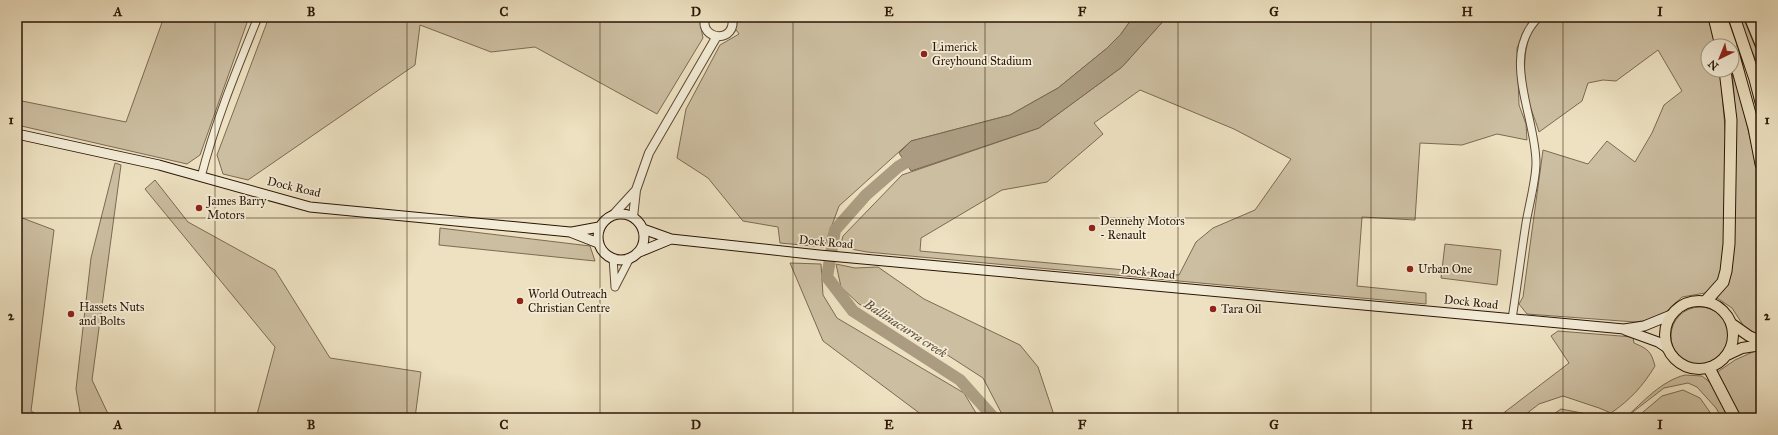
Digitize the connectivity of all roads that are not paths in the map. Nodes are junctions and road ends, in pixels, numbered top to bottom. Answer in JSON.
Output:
{"nodes":[{"id":1,"x":258,"y":17,"type":"edge"},
{"id":2,"x":705,"y":17,"type":"edge"},
{"id":3,"x":732,"y":17,"type":"edge"},
{"id":4,"x":1540,"y":17,"type":"edge"},
{"id":5,"x":1714,"y":17,"type":"edge"},
{"id":6,"x":1721,"y":17,"type":"edge"},
{"id":7,"x":1734,"y":17,"type":"edge"},
{"id":8,"x":1750,"y":17,"type":"edge"},
{"id":9,"x":708,"y":32,"type":"junction"},
{"id":10,"x":717,"y":36,"type":"junction"},
{"id":11,"x":1719,"y":38,"type":"edge"},
{"id":12,"x":1729,"y":38,"type":"edge"},
{"id":13,"x":1761,"y":44,"type":"edge"},
{"id":14,"x":708,"y":51,"type":"junction"},
{"id":15,"x":1740,"y":76,"type":"edge"},
{"id":16,"x":1726,"y":78,"type":"edge"},
{"id":17,"x":1761,"y":102,"type":"edge"},
{"id":18,"x":17,"y":134,"type":"edge"},
{"id":19,"x":1761,"y":164,"type":"edge"},
{"id":20,"x":201,"y":177,"type":"junction"},
{"id":21,"x":636,"y":190,"type":"junction"},
{"id":22,"x":614,"y":214,"type":"junction"},
{"id":23,"x":633,"y":217,"type":"junction"},
{"id":24,"x":599,"y":227,"type":"junction"},
{"id":25,"x":643,"y":229,"type":"junction"},
{"id":26,"x":570,"y":232,"type":"junction"},
{"id":27,"x":670,"y":239,"type":"junction"},
{"id":28,"x":598,"y":243,"type":"junction"},
{"id":29,"x":634,"y":256,"type":"junction"},
{"id":30,"x":613,"y":258,"type":"junction"},
{"id":31,"x":1706,"y":301,"type":"junction"},
{"id":32,"x":1671,"y":315,"type":"junction"},
{"id":33,"x":1512,"y":319,"type":"junction"},
{"id":34,"x":1732,"y":324,"type":"junction"},
{"id":35,"x":1624,"y":329,"type":"junction"},
{"id":36,"x":1761,"y":341,"type":"edge"},
{"id":37,"x":1761,"y":345,"type":"edge"},
{"id":38,"x":1667,"y":348,"type":"junction"},
{"id":39,"x":1727,"y":355,"type":"junction"},
{"id":40,"x":1709,"y":368,"type":"junction"},
{"id":41,"x":1735,"y":418,"type":"edge"}],
"edges":[{"from":1,"to":20,"type":"street"},
{"from":2,"to":9,"type":"street"},
{"from":3,"to":10,"type":"street"},
{"from":4,"to":33,"type":"street"},
{"from":5,"to":11,"type":"highway"},
{"from":6,"to":12,"type":"highway"},
{"from":7,"to":17,"type":"highway"},
{"from":8,"to":13,"type":"highway"},
{"from":9,"to":10,"type":"street"},
{"from":9,"to":14,"type":"street"},
{"from":10,"to":14,"type":"street"},
{"from":14,"to":21,"type":"street"},
{"from":15,"to":19,"type":"highway"},
{"from":16,"to":31,"type":"highway"},
{"from":18,"to":20,"type":"main road","name":"Dock Road"},
{"from":20,"to":26,"type":"main road","name":"Dock Road"},
{"from":21,"to":22,"type":"street"},
{"from":21,"to":23,"type":"street"},
{"from":22,"to":23,"type":"main road"},
{"from":22,"to":24,"type":"main road"},
{"from":23,"to":25,"type":"main road"},
{"from":24,"to":26,"type":"main road","name":"Dock Road"},
{"from":24,"to":28,"type":"main road"},
{"from":25,"to":27,"type":"main road","name":"Dock Road"},
{"from":25,"to":29,"type":"main road"},
{"from":26,"to":28,"type":"main road","name":"Dock Road"},
{"from":27,"to":29,"type":"main road","name":"Dock Road"},
{"from":27,"to":33,"type":"main road","name":"Dock Road"},
{"from":28,"to":30,"type":"main road"},
{"from":29,"to":30,"type":"main road"},
{"from":29,"to":30,"type":"street"},
{"from":31,"to":32,"type":"main road"},
{"from":31,"to":34,"type":"main road"},
{"from":32,"to":35,"type":"main road","name":"Dock Road"},
{"from":32,"to":38,"type":"main road"},
{"from":33,"to":35,"type":"main road","name":"Dock Road"},
{"from":34,"to":36,"type":"main road"},
{"from":34,"to":39,"type":"main road"},
{"from":35,"to":38,"type":"main road","name":"Dock Road"},
{"from":37,"to":39,"type":"main road"},
{"from":38,"to":40,"type":"main road"},
{"from":39,"to":40,"type":"main road"},
{"from":40,"to":41,"type":"highway"}]}
